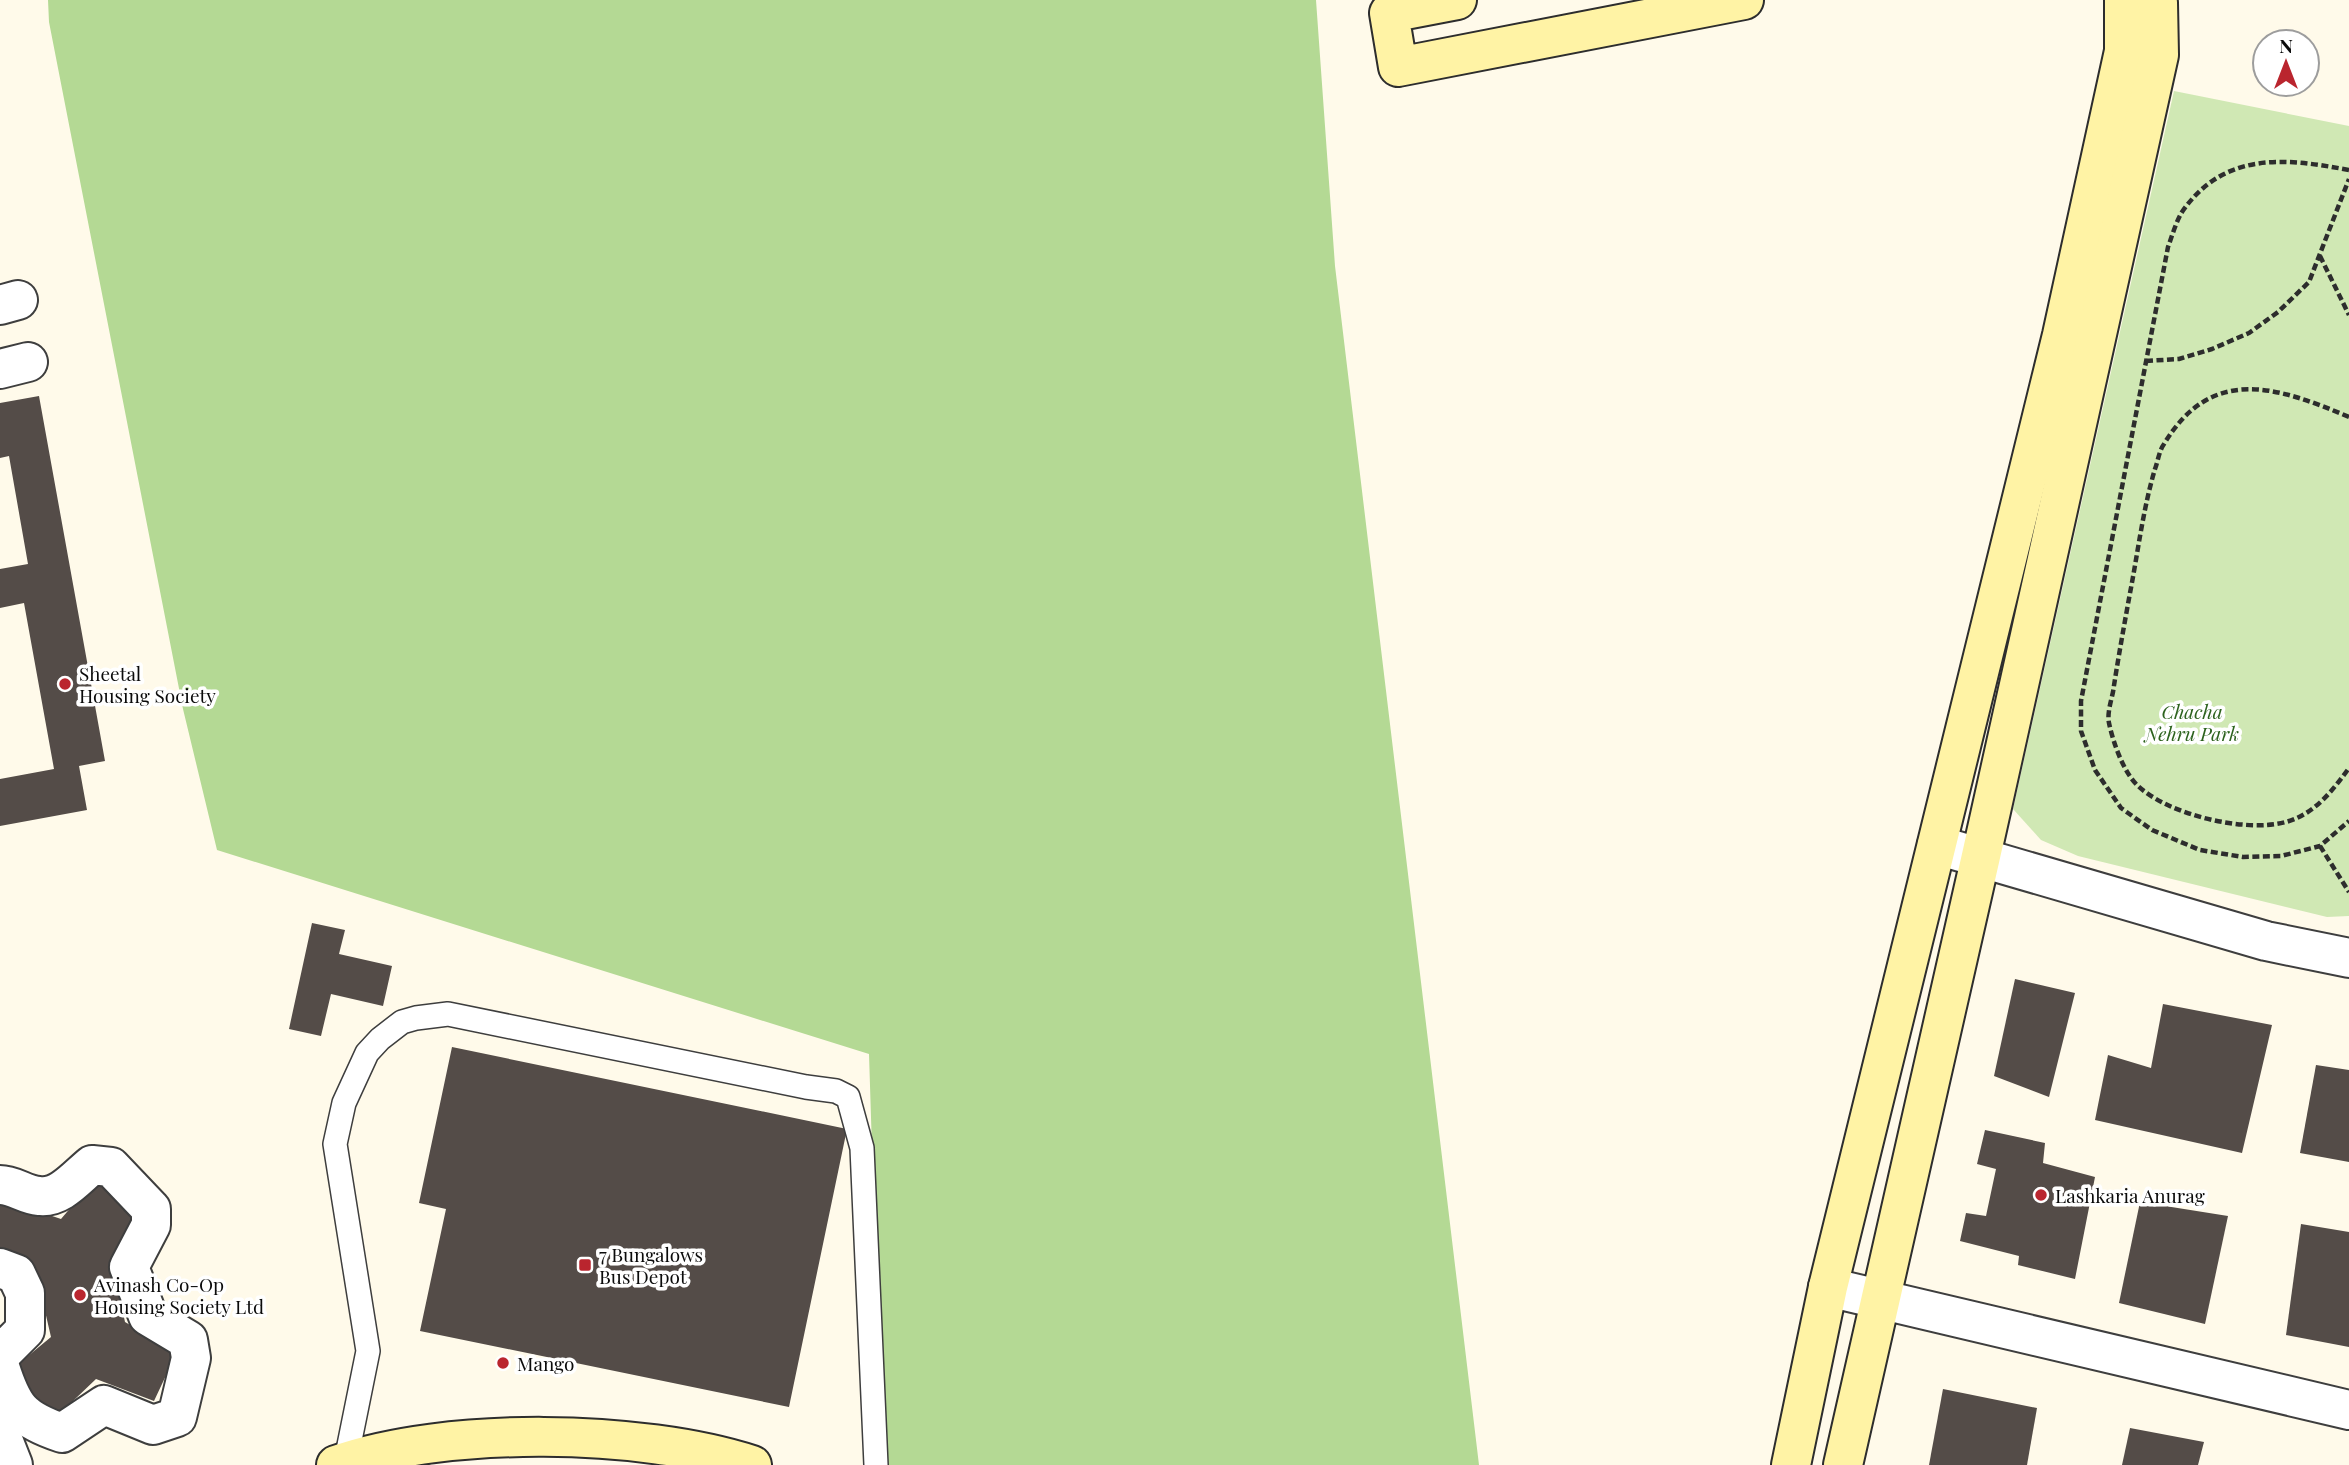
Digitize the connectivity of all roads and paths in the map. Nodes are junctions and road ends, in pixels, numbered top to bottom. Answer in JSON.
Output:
{"nodes":[{"id":1,"x":1457,"y":0,"type":"edge"},
{"id":2,"x":1744,"y":0,"type":"edge"},
{"id":3,"x":2124,"y":0,"type":"edge"},
{"id":4,"x":2156,"y":0,"type":"edge"},
{"id":5,"x":2349,"y":170,"type":"edge"},
{"id":6,"x":2349,"y":179,"type":"edge"},
{"id":7,"x":2320,"y":255,"type":"junction"},
{"id":8,"x":2349,"y":315,"type":"edge"},
{"id":9,"x":2146,"y":361,"type":"junction"},
{"id":10,"x":2349,"y":417,"type":"edge"},
{"id":11,"x":2349,"y":768,"type":"edge"},
{"id":12,"x":2349,"y":821,"type":"edge"},
{"id":13,"x":1937,"y":845,"type":"junction"},
{"id":14,"x":2320,"y":846,"type":"junction"},
{"id":15,"x":1981,"y":856,"type":"junction"},
{"id":16,"x":2349,"y":891,"type":"edge"},
{"id":17,"x":2349,"y":958,"type":"edge"},
{"id":18,"x":0,"y":1185,"type":"edge"},
{"id":19,"x":0,"y":1268,"type":"edge"},
{"id":20,"x":1828,"y":1287,"type":"junction"},
{"id":21,"x":1881,"y":1298,"type":"junction"},
{"id":22,"x":0,"y":1354,"type":"edge"},
{"id":23,"x":2,"y":1400,"type":"edge"},
{"id":24,"x":2349,"y":1410,"type":"edge"},
{"id":25,"x":342,"y":1464,"type":"edge"},
{"id":26,"x":13,"y":1465,"type":"edge"},
{"id":27,"x":752,"y":1465,"type":"edge"},
{"id":28,"x":876,"y":1465,"type":"edge"},
{"id":29,"x":1791,"y":1465,"type":"edge"},
{"id":30,"x":1843,"y":1465,"type":"edge"}],
"edges":[{"from":1,"to":2,"type":"street"},
{"from":3,"to":13,"type":"street"},
{"from":4,"to":15,"type":"street"},
{"from":5,"to":9,"type":"path"},
{"from":6,"to":7,"type":"path"},
{"from":7,"to":8,"type":"path"},
{"from":7,"to":9,"type":"path"},
{"from":9,"to":14,"type":"path"},
{"from":10,"to":11,"type":"path"},
{"from":12,"to":14,"type":"path"},
{"from":13,"to":15,"type":"street"},
{"from":13,"to":20,"type":"street"},
{"from":14,"to":16,"type":"path"},
{"from":15,"to":17,"type":"street"},
{"from":15,"to":21,"type":"street"},
{"from":18,"to":23,"type":"street"},
{"from":19,"to":22,"type":"street"},
{"from":20,"to":21,"type":"street"},
{"from":20,"to":29,"type":"street"},
{"from":21,"to":24,"type":"street"},
{"from":21,"to":30,"type":"street"},
{"from":23,"to":26,"type":"street"},
{"from":25,"to":27,"type":"street"},
{"from":25,"to":28,"type":"lane"}]}
